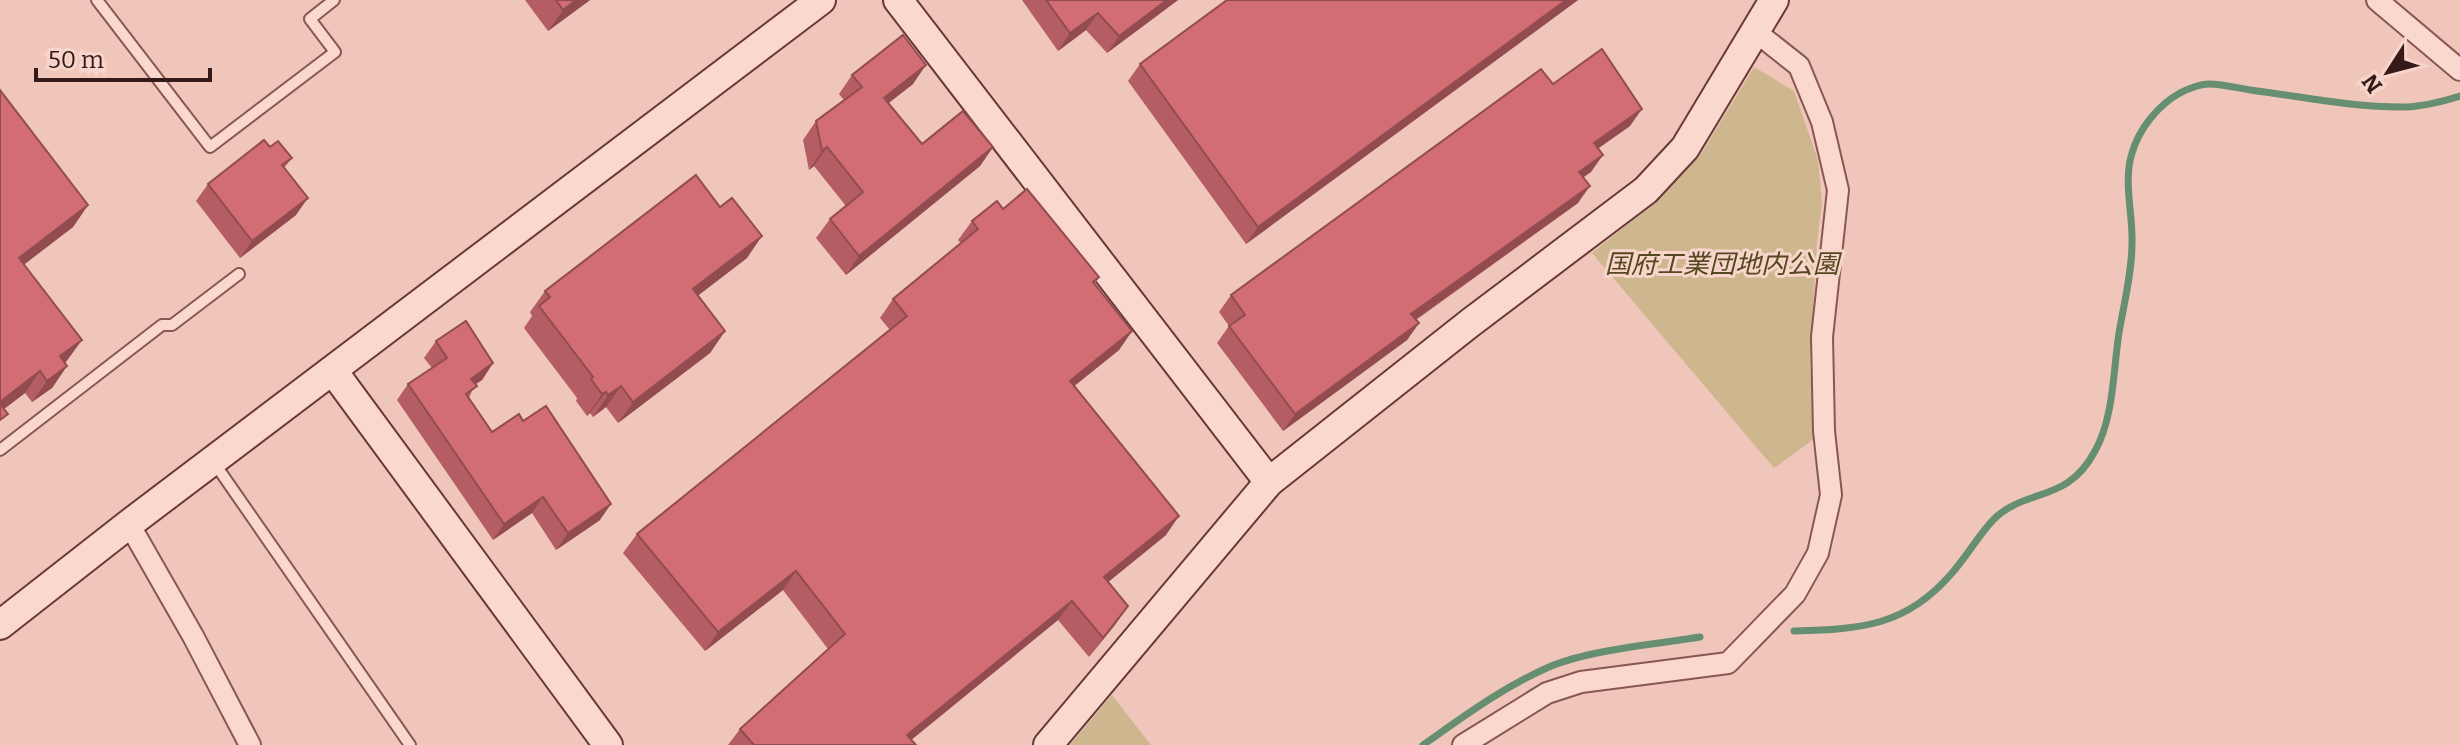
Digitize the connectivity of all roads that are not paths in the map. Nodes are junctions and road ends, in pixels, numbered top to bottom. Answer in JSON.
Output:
{"nodes":[{"id":1,"x":97,"y":0,"type":"edge"},
{"id":2,"x":334,"y":0,"type":"edge"},
{"id":3,"x":821,"y":0,"type":"edge"},
{"id":4,"x":898,"y":0,"type":"edge"},
{"id":5,"x":1774,"y":0,"type":"edge"},
{"id":6,"x":2377,"y":0,"type":"edge"},
{"id":7,"x":1756,"y":32,"type":"junction"},
{"id":8,"x":2460,"y":70,"type":"edge"},
{"id":9,"x":239,"y":274,"type":"dead end"},
{"id":10,"x":333,"y":371,"type":"junction"},
{"id":11,"x":0,"y":450,"type":"edge"},
{"id":12,"x":213,"y":461,"type":"junction"},
{"id":13,"x":1269,"y":482,"type":"junction"},
{"id":14,"x":129,"y":524,"type":"junction"},
{"id":15,"x":0,"y":625,"type":"edge"},
{"id":16,"x":250,"y":745,"type":"edge"},
{"id":17,"x":410,"y":745,"type":"edge"},
{"id":18,"x":608,"y":745,"type":"edge"},
{"id":19,"x":1048,"y":745,"type":"edge"},
{"id":20,"x":1463,"y":745,"type":"edge"}],
"edges":[{"from":1,"to":2,"type":"lane"},
{"from":3,"to":10,"type":"street"},
{"from":4,"to":13,"type":"street"},
{"from":5,"to":7,"type":"street"},
{"from":6,"to":8,"type":"street"},
{"from":7,"to":13,"type":"street"},
{"from":7,"to":20,"type":"street"},
{"from":9,"to":11,"type":"lane"},
{"from":10,"to":12,"type":"street"},
{"from":10,"to":18,"type":"street"},
{"from":12,"to":14,"type":"street"},
{"from":12,"to":17,"type":"lane"},
{"from":13,"to":19,"type":"street"},
{"from":14,"to":15,"type":"street"},
{"from":14,"to":16,"type":"street"}]}
